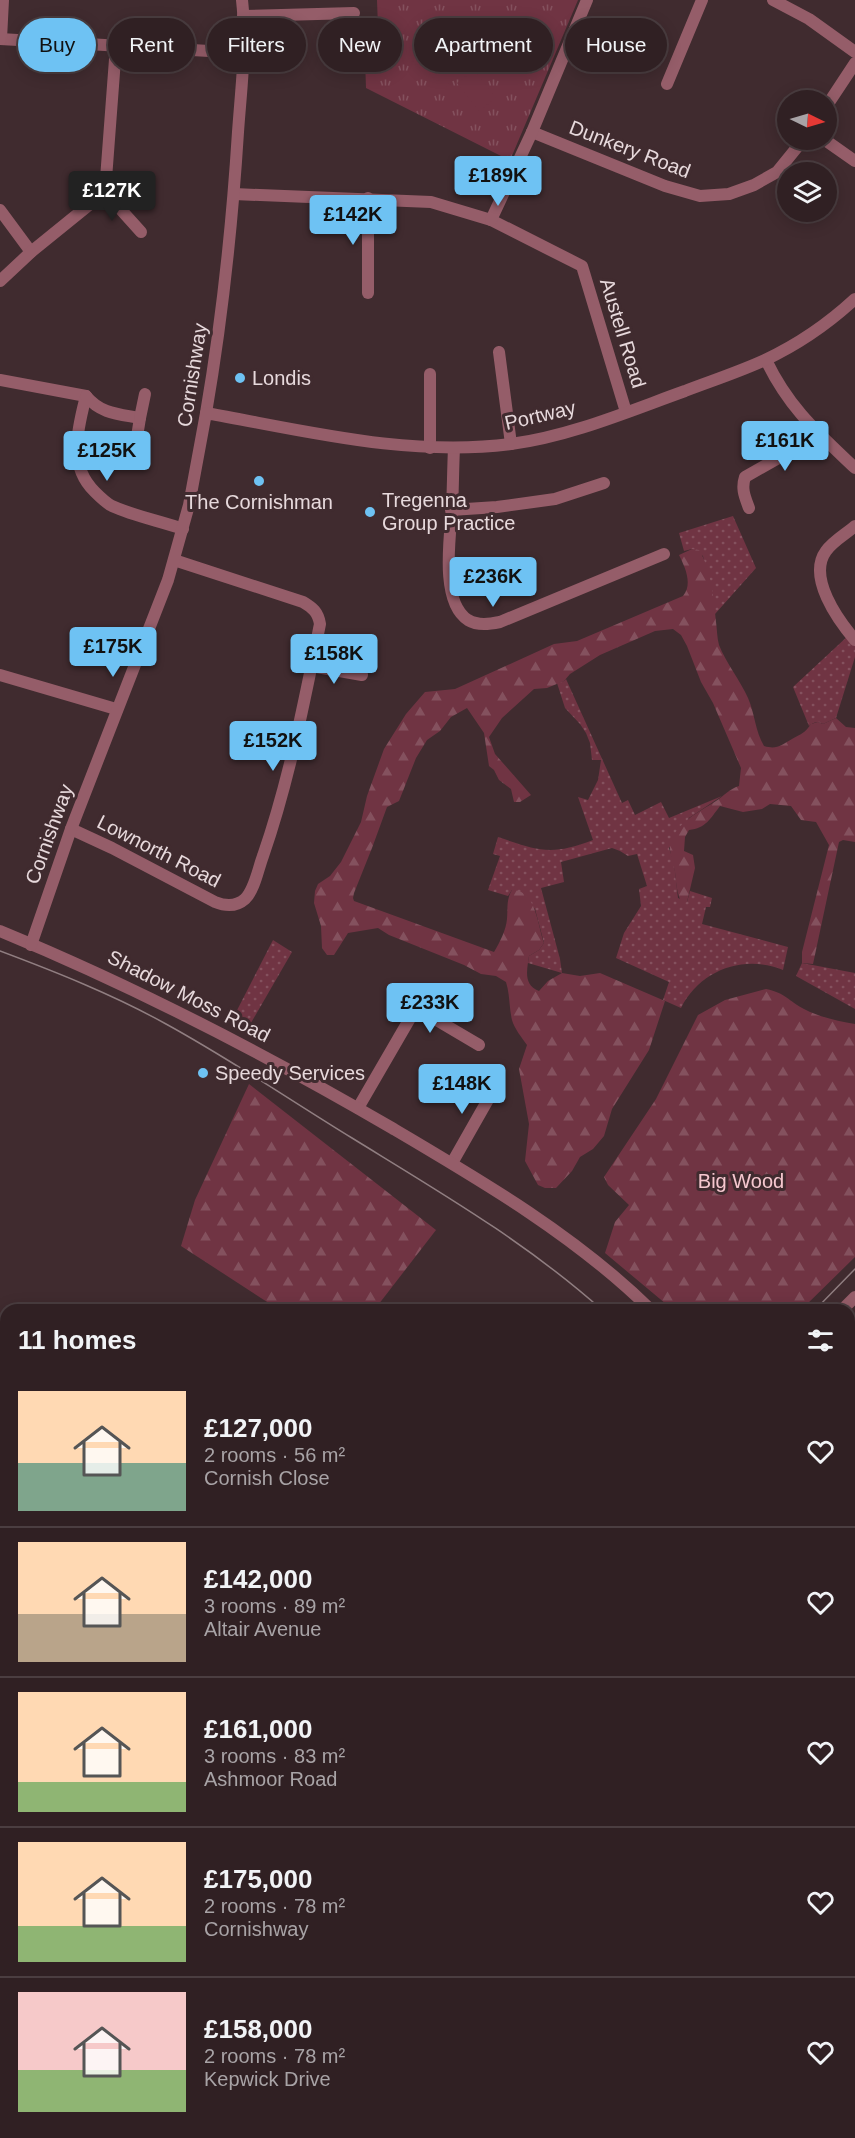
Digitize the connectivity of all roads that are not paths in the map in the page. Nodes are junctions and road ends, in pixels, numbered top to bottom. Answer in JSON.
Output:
{"nodes":[{"id":1,"x":3,"y":0,"type":"edge"},
{"id":2,"x":242,"y":0,"type":"edge"},
{"id":3,"x":587,"y":0,"type":"edge"},
{"id":4,"x":702,"y":0,"type":"edge"},
{"id":5,"x":773,"y":0,"type":"edge"},
{"id":6,"x":354,"y":13,"type":"dead end"},
{"id":7,"x":243,"y":16,"type":"joint"},
{"id":8,"x":1,"y":39,"type":"edge"},
{"id":9,"x":108,"y":46,"type":"edge"},
{"id":10,"x":855,"y":52,"type":"edge"},
{"id":11,"x":855,"y":63,"type":"edge"},
{"id":12,"x":114,"y":72,"type":"edge"},
{"id":13,"x":242,"y":72,"type":"edge"},
{"id":14,"x":667,"y":84,"type":"dead end"},
{"id":15,"x":837,"y":90,"type":"edge"},
{"id":16,"x":532,"y":132,"type":"junction"},
{"id":17,"x":837,"y":148,"type":"edge"},
{"id":18,"x":795,"y":150,"type":"edge"},
{"id":19,"x":855,"y":161,"type":"edge"},
{"id":20,"x":105,"y":192,"type":"junction"},
{"id":21,"x":234,"y":194,"type":"junction"},
{"id":22,"x":368,"y":198,"type":"junction"},
{"id":23,"x":0,"y":210,"type":"edge"},
{"id":24,"x":491,"y":220,"type":"junction"},
{"id":25,"x":141,"y":232,"type":"dead end"},
{"id":26,"x":31,"y":252,"type":"junction"},
{"id":27,"x":0,"y":280,"type":"edge"},
{"id":28,"x":368,"y":293,"type":"dead end"},
{"id":29,"x":855,"y":299,"type":"edge"},
{"id":30,"x":499,"y":352,"type":"dead end"},
{"id":31,"x":766,"y":360,"type":"junction"},
{"id":32,"x":430,"y":374,"type":"dead end"},
{"id":33,"x":0,"y":380,"type":"edge"},
{"id":34,"x":145,"y":394,"type":"dead end"},
{"id":35,"x":86,"y":396,"type":"junction"},
{"id":36,"x":626,"y":412,"type":"junction"},
{"id":37,"x":206,"y":413,"type":"junction"},
{"id":38,"x":140,"y":418,"type":"junction"},
{"id":39,"x":819,"y":435,"type":"junction"},
{"id":40,"x":511,"y":444,"type":"junction"},
{"id":41,"x":430,"y":448,"type":"junction"},
{"id":42,"x":454,"y":448,"type":"junction"},
{"id":43,"x":135,"y":449,"type":"dead end"},
{"id":44,"x":855,"y":467,"type":"edge"},
{"id":45,"x":603,"y":483,"type":"dead end"},
{"id":46,"x":749,"y":508,"type":"dead end"},
{"id":47,"x":452,"y":510,"type":"junction"},
{"id":48,"x":855,"y":526,"type":"edge"},
{"id":49,"x":183,"y":529,"type":"junction"},
{"id":50,"x":664,"y":554,"type":"dead end"},
{"id":51,"x":174,"y":560,"type":"junction"},
{"id":52,"x":855,"y":640,"type":"edge"},
{"id":53,"x":311,"y":666,"type":"junction"},
{"id":54,"x":0,"y":675,"type":"edge"},
{"id":55,"x":362,"y":675,"type":"dead end"},
{"id":56,"x":117,"y":710,"type":"junction"},
{"id":57,"x":71,"y":829,"type":"junction"},
{"id":58,"x":0,"y":931,"type":"edge"},
{"id":59,"x":31,"y":945,"type":"junction"},
{"id":60,"x":396,"y":996,"type":"dead end"},
{"id":61,"x":416,"y":1008,"type":"junction"},
{"id":62,"x":479,"y":1045,"type":"dead end"},
{"id":63,"x":498,"y":1082,"type":"dead end"},
{"id":64,"x":358,"y":1108,"type":"junction"},
{"id":65,"x":452,"y":1163,"type":"junction"},
{"id":66,"x":645,"y":1304,"type":"edge"}],
"edges":[{"from":1,"to":8,"type":"street"},
{"from":2,"to":7,"type":"street","name":"Cornishway"},
{"from":3,"to":16,"type":"street"},
{"from":4,"to":14,"type":"street"},
{"from":5,"to":10,"type":"street"},
{"from":6,"to":7,"type":"street"},
{"from":8,"to":9,"type":"street"},
{"from":11,"to":15,"type":"street"},
{"from":12,"to":20,"type":"street"},
{"from":13,"to":21,"type":"street","name":"Cornishway"},
{"from":16,"to":18,"type":"street","name":"Dunkery Road"},
{"from":16,"to":24,"type":"street"},
{"from":17,"to":19,"type":"street"},
{"from":20,"to":25,"type":"street"},
{"from":20,"to":26,"type":"street"},
{"from":21,"to":22,"type":"street","name":"Austell Road"},
{"from":21,"to":37,"type":"street","name":"Cornishway"},
{"from":22,"to":24,"type":"street","name":"Austell Road"},
{"from":22,"to":28,"type":"street"},
{"from":23,"to":26,"type":"street"},
{"from":24,"to":36,"type":"street","name":"Austell Road"},
{"from":26,"to":27,"type":"street"},
{"from":29,"to":31,"type":"street","name":"Portway"},
{"from":30,"to":40,"type":"street"},
{"from":31,"to":36,"type":"street","name":"Portway"},
{"from":31,"to":39,"type":"street"},
{"from":32,"to":41,"type":"street"},
{"from":33,"to":35,"type":"street"},
{"from":34,"to":38,"type":"street"},
{"from":35,"to":38,"type":"street"},
{"from":35,"to":49,"type":"street"},
{"from":36,"to":40,"type":"street","name":"Portway"},
{"from":37,"to":41,"type":"street","name":"Portway"},
{"from":37,"to":49,"type":"street","name":"Cornishway"},
{"from":38,"to":43,"type":"street"},
{"from":39,"to":44,"type":"street"},
{"from":39,"to":46,"type":"street"},
{"from":40,"to":42,"type":"street","name":"Portway"},
{"from":41,"to":42,"type":"street","name":"Portway"},
{"from":42,"to":47,"type":"street"},
{"from":45,"to":47,"type":"street"},
{"from":47,"to":50,"type":"street"},
{"from":48,"to":52,"type":"street"},
{"from":49,"to":51,"type":"street","name":"Cornishway"},
{"from":51,"to":53,"type":"street","name":"Lownorth Road"},
{"from":51,"to":56,"type":"street","name":"Cornishway"},
{"from":53,"to":55,"type":"street"},
{"from":53,"to":57,"type":"street","name":"Lownorth Road"},
{"from":54,"to":56,"type":"street"},
{"from":56,"to":57,"type":"street","name":"Cornishway"},
{"from":57,"to":59,"type":"street","name":"Cornishway"},
{"from":58,"to":59,"type":"street","name":"Shadow Moss Road"},
{"from":59,"to":64,"type":"street","name":"Shadow Moss Road"},
{"from":60,"to":61,"type":"street"},
{"from":61,"to":62,"type":"street"},
{"from":61,"to":64,"type":"street"},
{"from":63,"to":65,"type":"street"},
{"from":64,"to":65,"type":"street","name":"Shadow Moss Road"},
{"from":65,"to":66,"type":"street","name":"Shadow Moss Road"}]}
